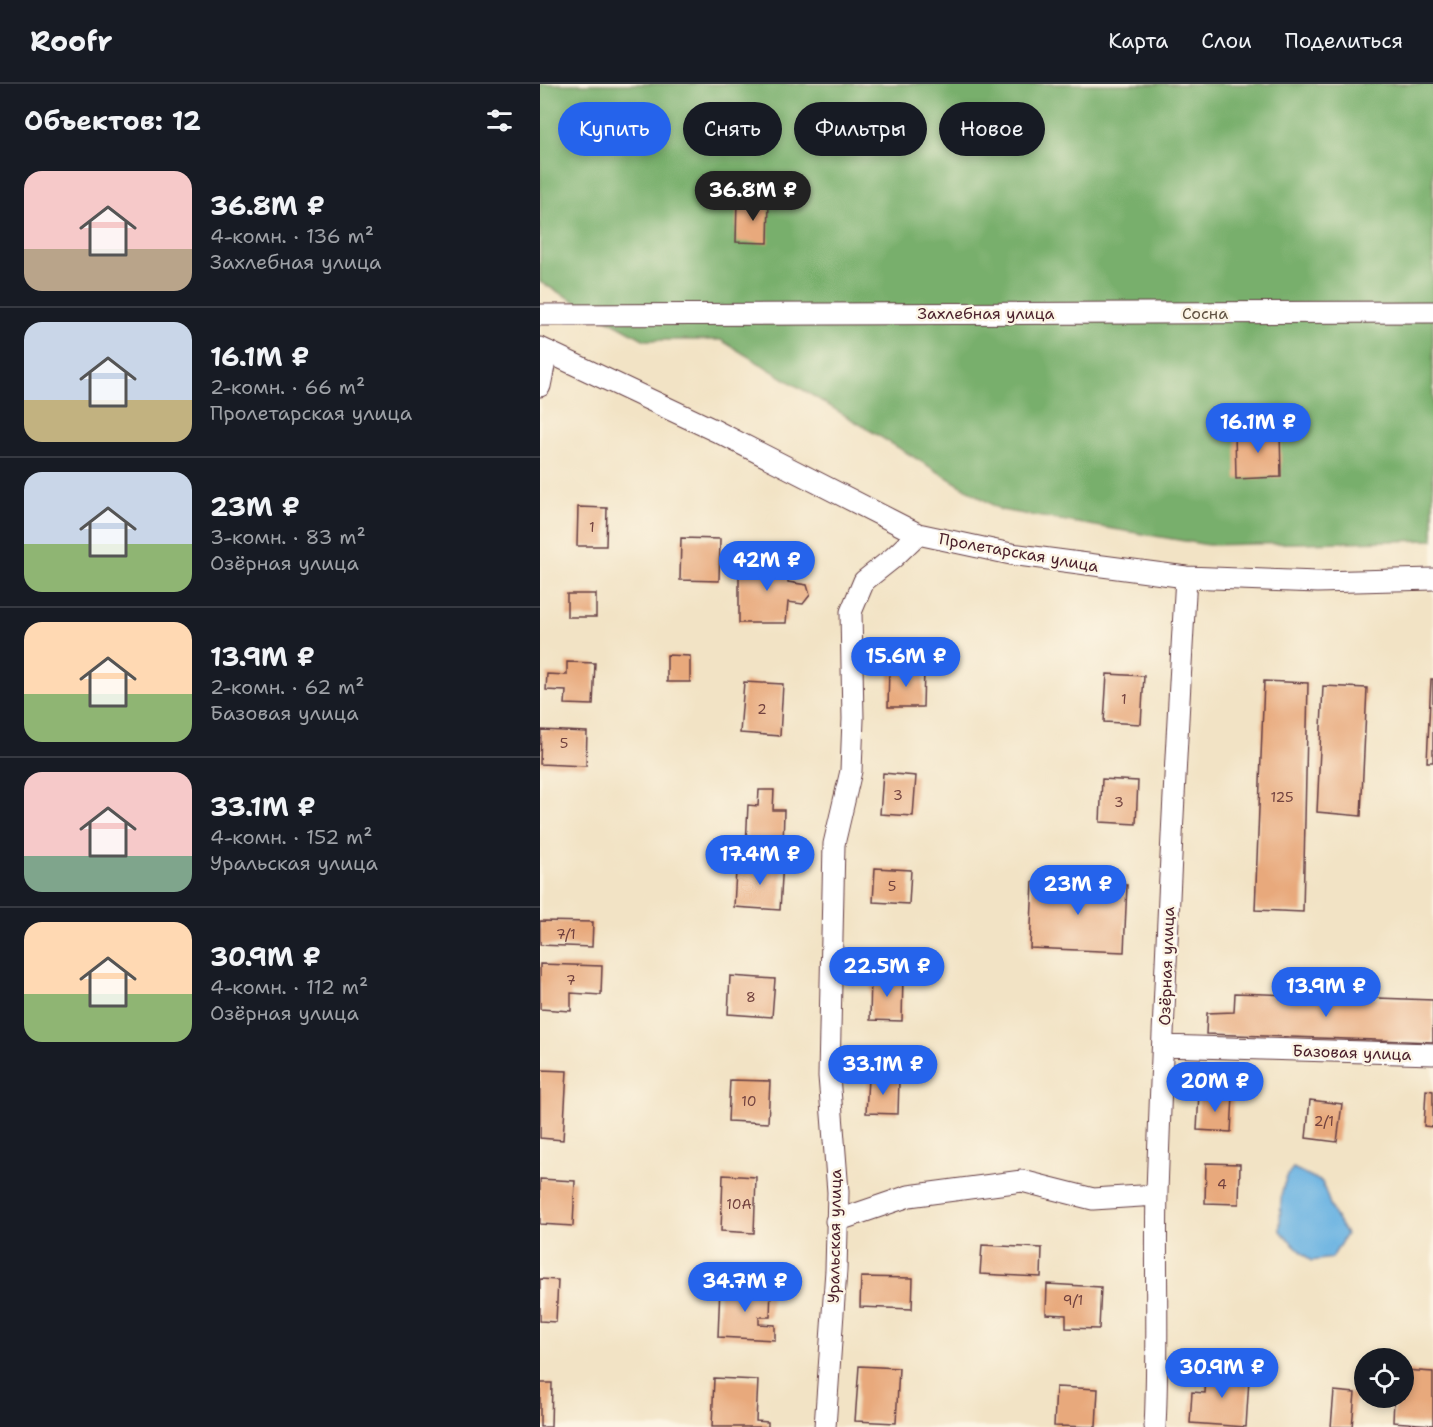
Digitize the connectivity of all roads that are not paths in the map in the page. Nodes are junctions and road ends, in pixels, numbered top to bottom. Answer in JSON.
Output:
{"nodes":[{"id":1,"x":1433,"y":312,"type":"edge"},
{"id":2,"x":540,"y":315,"type":"edge"},
{"id":3,"x":544,"y":350,"type":"edge"},
{"id":4,"x":540,"y":386,"type":"edge"},
{"id":5,"x":918,"y":534,"type":"junction"},
{"id":6,"x":1186,"y":577,"type":"junction"},
{"id":7,"x":1433,"y":579,"type":"edge"},
{"id":8,"x":1163,"y":1046,"type":"junction"},
{"id":9,"x":1433,"y":1054,"type":"edge"},
{"id":10,"x":1157,"y":1195,"type":"junction"},
{"id":11,"x":836,"y":1221,"type":"junction"},
{"id":12,"x":825,"y":1427,"type":"edge"},
{"id":13,"x":1155,"y":1427,"type":"edge"}],
"edges":[{"from":1,"to":2,"type":"street","name":"Захлебная улица"},
{"from":3,"to":4,"type":"street"},
{"from":3,"to":5,"type":"street","name":"Пролетарская улица"},
{"from":5,"to":6,"type":"street","name":"Пролетарская улица"},
{"from":5,"to":11,"type":"street","name":"Уральская улица"},
{"from":6,"to":7,"type":"street","name":"Пролетарская улица"},
{"from":6,"to":8,"type":"street","name":"Озёрная улица"},
{"from":8,"to":9,"type":"street","name":"Базовая улица"},
{"from":8,"to":10,"type":"street","name":"Озёрная улица"},
{"from":10,"to":11,"type":"street"},
{"from":10,"to":13,"type":"street","name":"Озёрная улица"},
{"from":11,"to":12,"type":"street","name":"Уральская улица"}]}
